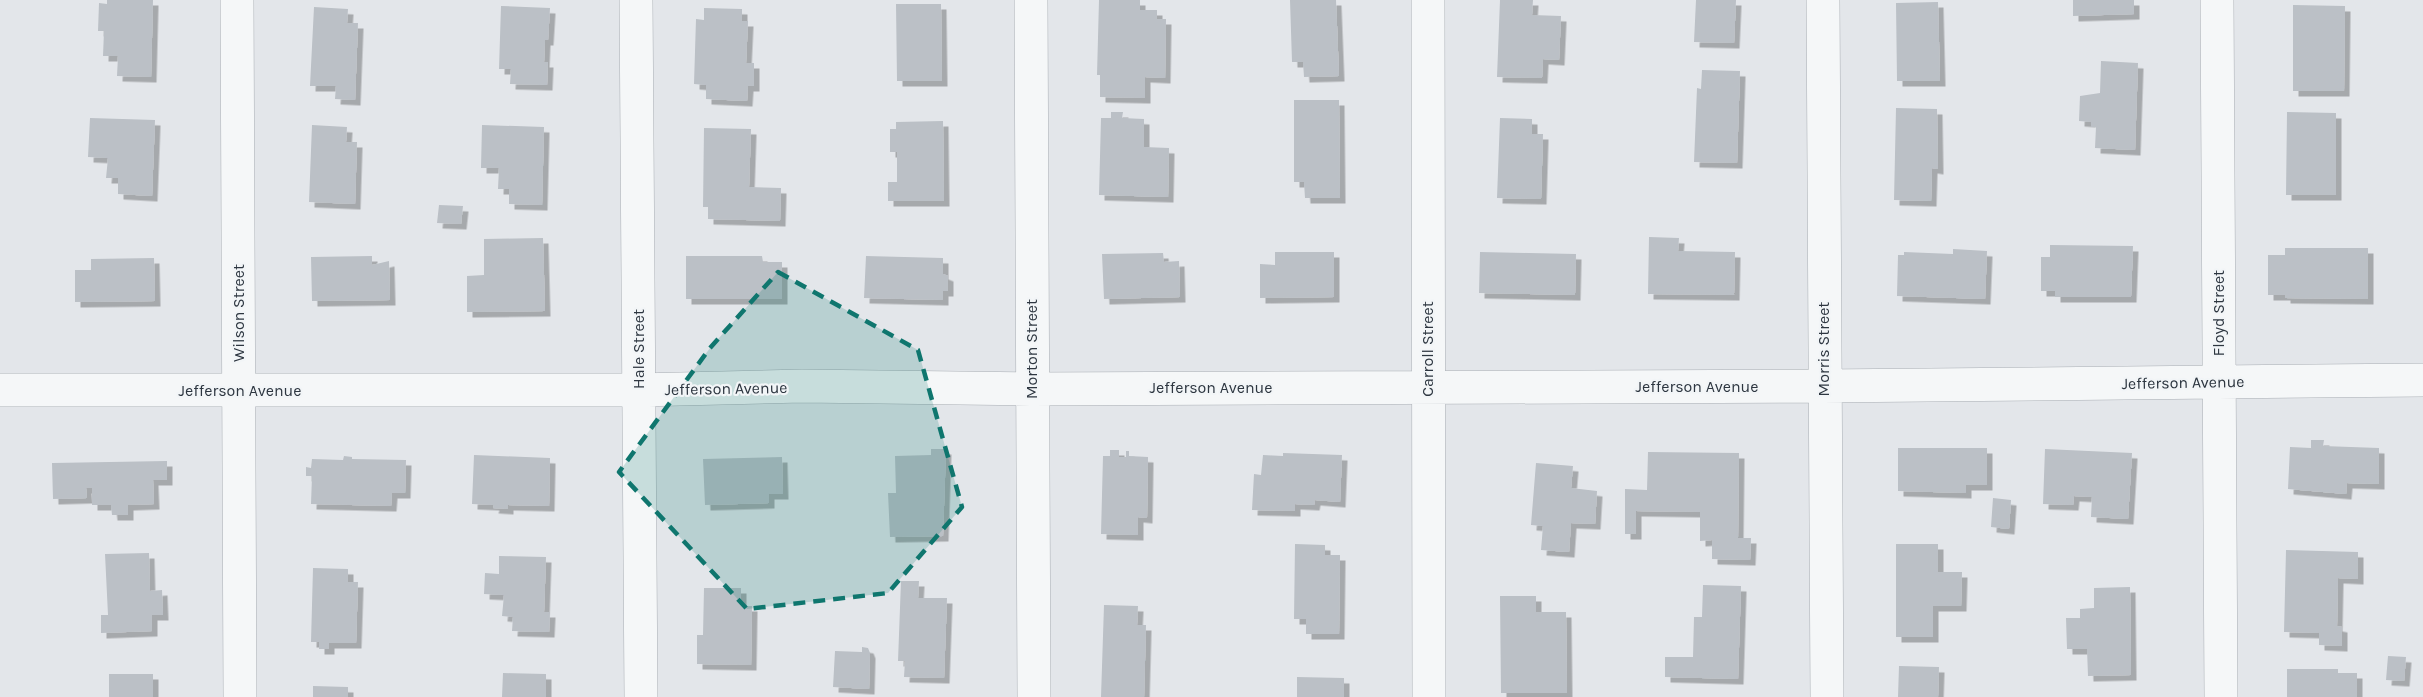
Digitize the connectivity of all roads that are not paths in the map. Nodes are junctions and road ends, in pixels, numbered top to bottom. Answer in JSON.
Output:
{"nodes":[{"id":1,"x":237,"y":0,"type":"edge"},
{"id":2,"x":636,"y":0,"type":"edge"},
{"id":3,"x":1031,"y":0,"type":"edge"},
{"id":4,"x":1428,"y":0,"type":"edge"},
{"id":5,"x":1823,"y":0,"type":"edge"},
{"id":6,"x":2217,"y":0,"type":"edge"},
{"id":7,"x":2423,"y":380,"type":"edge"},
{"id":8,"x":2218,"y":381,"type":"junction"},
{"id":9,"x":1427,"y":386,"type":"junction"},
{"id":10,"x":1823,"y":386,"type":"junction"},
{"id":11,"x":1031,"y":389,"type":"junction"},
{"id":12,"x":0,"y":390,"type":"edge"},
{"id":13,"x":238,"y":390,"type":"junction"},
{"id":14,"x":638,"y":390,"type":"junction"},
{"id":15,"x":240,"y":697,"type":"edge"},
{"id":16,"x":641,"y":697,"type":"edge"},
{"id":17,"x":1034,"y":697,"type":"edge"},
{"id":18,"x":1429,"y":697,"type":"edge"},
{"id":19,"x":1827,"y":697,"type":"edge"},
{"id":20,"x":2221,"y":697,"type":"edge"}],
"edges":[{"from":1,"to":13,"type":"street","name":"Wilson Street"},
{"from":2,"to":14,"type":"street","name":"Hale Street"},
{"from":3,"to":11,"type":"street","name":"Morton Street"},
{"from":4,"to":9,"type":"street","name":"Carroll Street"},
{"from":5,"to":10,"type":"street","name":"Morris Street"},
{"from":6,"to":8,"type":"street","name":"Floyd Street"},
{"from":7,"to":8,"type":"street","name":"Jefferson Avenue"},
{"from":8,"to":10,"type":"street","name":"Jefferson Avenue"},
{"from":8,"to":20,"type":"street","name":"Floyd Street"},
{"from":9,"to":10,"type":"street","name":"Jefferson Avenue"},
{"from":9,"to":11,"type":"street","name":"Jefferson Avenue"},
{"from":9,"to":18,"type":"street","name":"Carroll Street"},
{"from":10,"to":19,"type":"street","name":"Morris Street"},
{"from":11,"to":14,"type":"street","name":"Jefferson Avenue"},
{"from":11,"to":17,"type":"street","name":"Morton Street"},
{"from":12,"to":13,"type":"street","name":"Jefferson Avenue"},
{"from":13,"to":14,"type":"street","name":"Jefferson Avenue"},
{"from":13,"to":15,"type":"street","name":"Wilson Street"},
{"from":14,"to":16,"type":"street","name":"Hale Street"}]}
